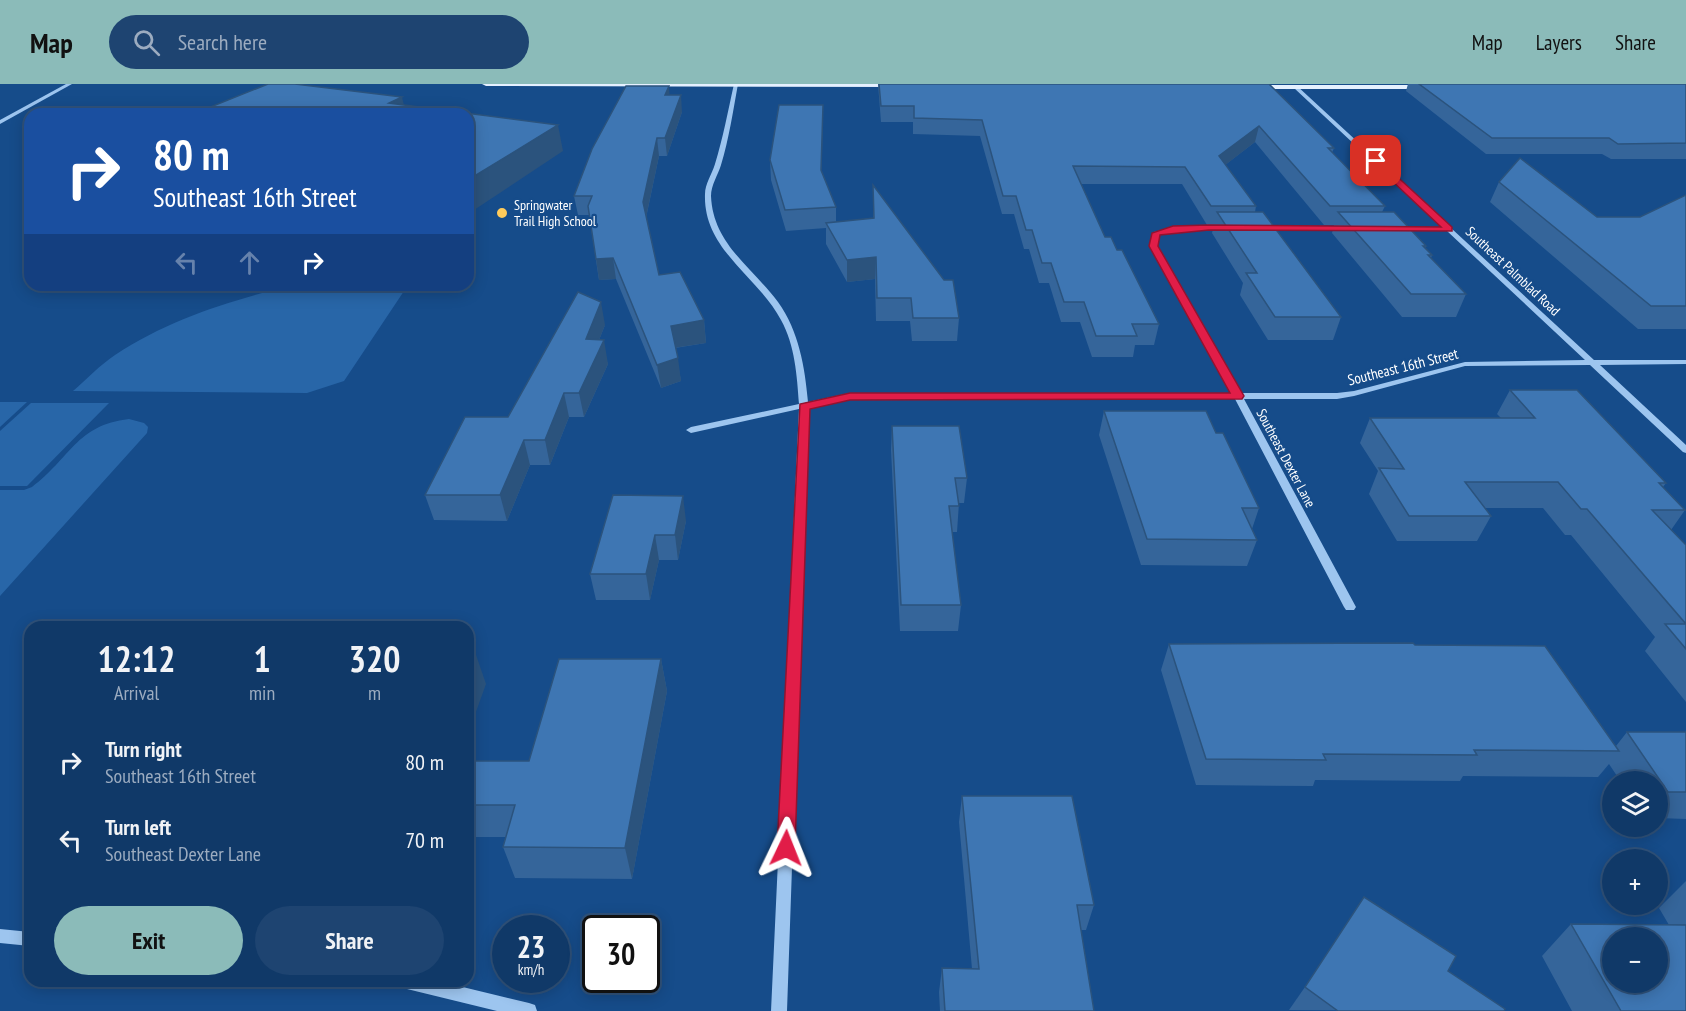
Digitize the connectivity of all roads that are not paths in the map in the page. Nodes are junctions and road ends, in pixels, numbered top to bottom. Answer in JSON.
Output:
{"nodes":[{"id":1,"x":70,"y":84,"type":"edge"},
{"id":2,"x":486,"y":84,"type":"edge"},
{"id":3,"x":736,"y":84,"type":"edge"},
{"id":4,"x":910,"y":86,"type":"edge"},
{"id":5,"x":1236,"y":87,"type":"edge"},
{"id":6,"x":1296,"y":87,"type":"junction"},
{"id":7,"x":1432,"y":87,"type":"edge"},
{"id":8,"x":26,"y":108,"type":"edge"},
{"id":9,"x":24,"y":109,"type":"edge"},
{"id":10,"x":0,"y":122,"type":"edge"},
{"id":11,"x":1232,"y":228,"type":"edge"},
{"id":12,"x":1256,"y":228,"type":"edge"},
{"id":13,"x":1362,"y":229,"type":"edge"},
{"id":14,"x":1385,"y":229,"type":"edge"},
{"id":15,"x":1449,"y":229,"type":"junction"},
{"id":16,"x":1592,"y":362,"type":"junction"},
{"id":17,"x":1686,"y":362,"type":"edge"},
{"id":18,"x":1238,"y":396,"type":"junction"},
{"id":19,"x":804,"y":406,"type":"junction"},
{"id":20,"x":691,"y":430,"type":"dead end"},
{"id":21,"x":1686,"y":450,"type":"edge"},
{"id":22,"x":1350,"y":607,"type":"dead end"},
{"id":23,"x":0,"y":936,"type":"edge"},
{"id":24,"x":24,"y":938,"type":"edge"},
{"id":25,"x":431,"y":987,"type":"edge"},
{"id":26,"x":529,"y":1011,"type":"edge"},
{"id":27,"x":779,"y":1011,"type":"edge"}],
"edges":[{"from":1,"to":8,"type":"street"},
{"from":2,"to":3,"type":"main road"},
{"from":3,"to":4,"type":"main road"},
{"from":3,"to":19,"type":"street"},
{"from":5,"to":6,"type":"main road"},
{"from":6,"to":7,"type":"main road"},
{"from":6,"to":15,"type":"street","name":"Southeast Palmblad Road"},
{"from":9,"to":10,"type":"street"},
{"from":11,"to":18,"type":"street","name":"Southeast Dexter Lane"},
{"from":12,"to":13,"type":"street"},
{"from":14,"to":15,"type":"street"},
{"from":15,"to":16,"type":"street","name":"Southeast Palmblad Road"},
{"from":16,"to":17,"type":"street","name":"Southeast 16th Street"},
{"from":16,"to":18,"type":"street","name":"Southeast 16th Street"},
{"from":16,"to":21,"type":"street","name":"Southeast Palmblad Road"},
{"from":18,"to":19,"type":"street","name":"Southeast 16th Street"},
{"from":18,"to":22,"type":"street","name":"Southeast Dexter Lane"},
{"from":19,"to":20,"type":"street","name":"Southeast 16th Street"},
{"from":19,"to":27,"type":"street"},
{"from":23,"to":24,"type":"street"},
{"from":25,"to":26,"type":"street"}]}
